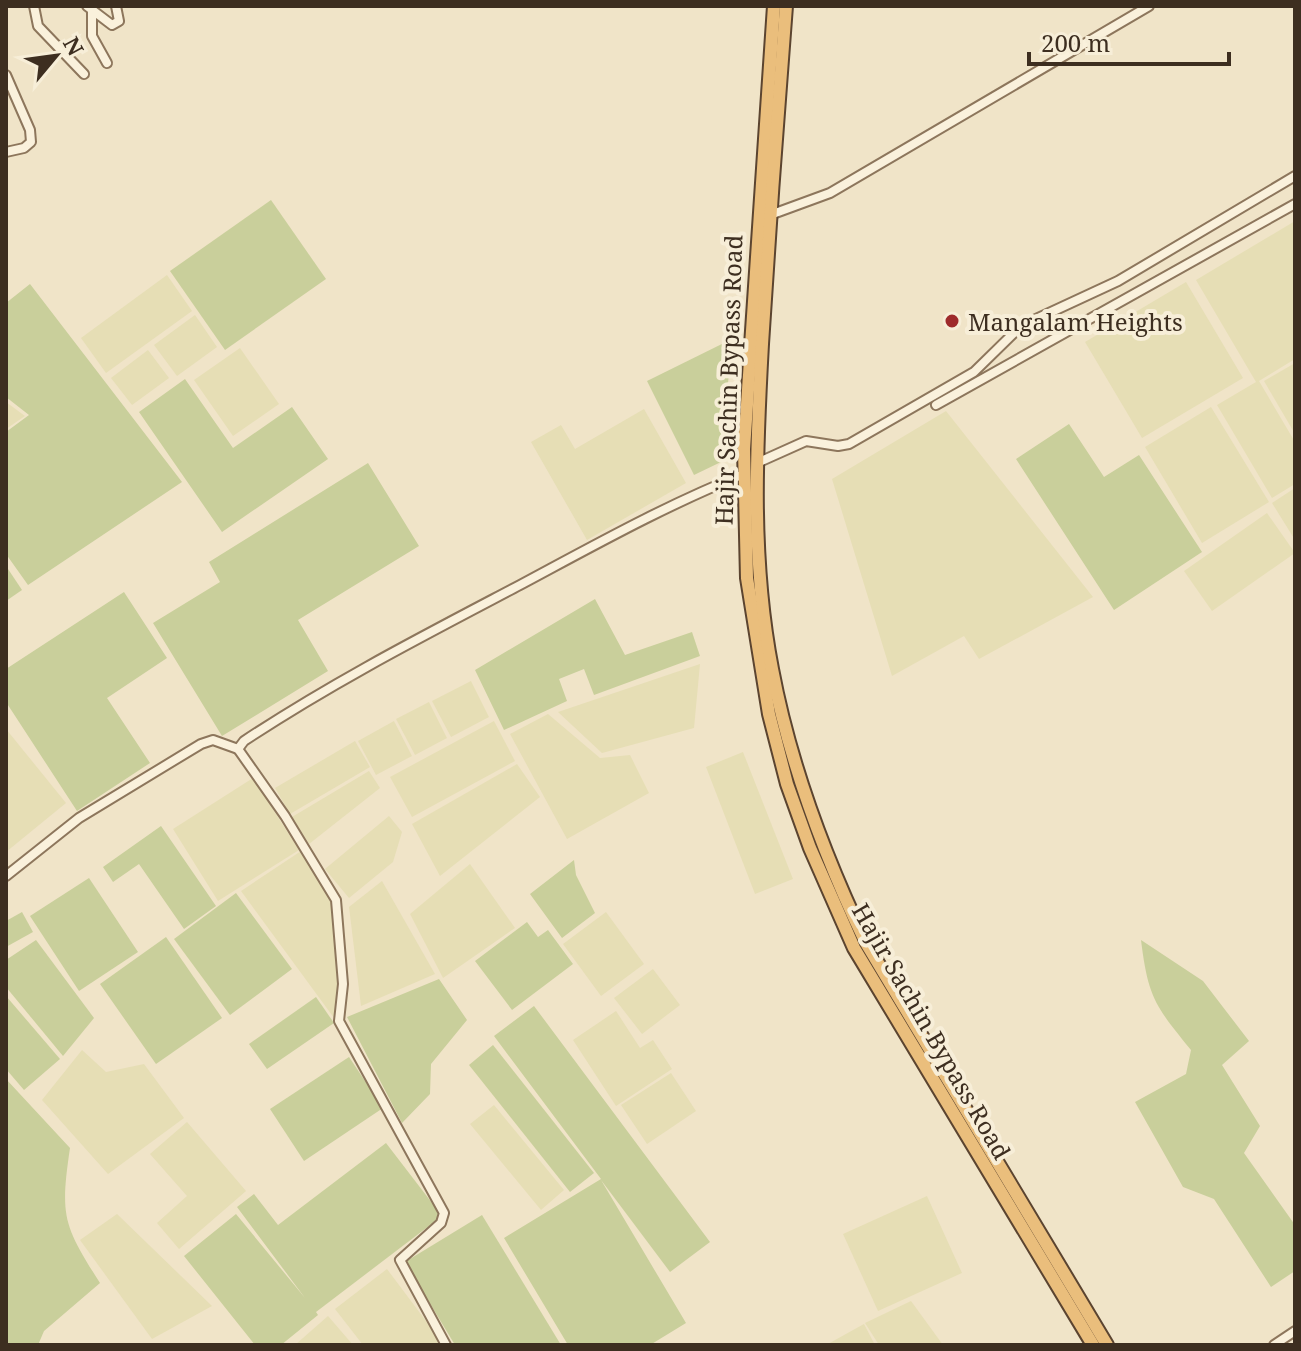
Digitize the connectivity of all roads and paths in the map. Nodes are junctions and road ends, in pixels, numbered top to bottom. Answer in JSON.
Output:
{"nodes":[{"id":1,"x":116,"y":6,"type":"edge"},
{"id":2,"x":774,"y":6,"type":"edge"},
{"id":3,"x":786,"y":6,"type":"edge"},
{"id":4,"x":1149,"y":6,"type":"edge"},
{"id":5,"x":35,"y":7,"type":"edge"},
{"id":6,"x":89,"y":8,"type":"edge"},
{"id":7,"x":107,"y":63,"type":"dead end"},
{"id":8,"x":84,"y":74,"type":"dead end"},
{"id":9,"x":6,"y":75,"type":"edge"},
{"id":10,"x":6,"y":152,"type":"edge"},
{"id":11,"x":1295,"y":176,"type":"edge"},
{"id":12,"x":1295,"y":204,"type":"edge"},
{"id":13,"x":770,"y":215,"type":"junction"},
{"id":14,"x":936,"y":405,"type":"dead end"},
{"id":15,"x":757,"y":463,"type":"junction"},
{"id":16,"x":744,"y":474,"type":"junction"},
{"id":17,"x":238,"y":749,"type":"junction"},
{"id":18,"x":6,"y":876,"type":"edge"},
{"id":19,"x":1295,"y":1331,"type":"edge"},
{"id":20,"x":446,"y":1345,"type":"edge"},
{"id":21,"x":1093,"y":1345,"type":"edge"},
{"id":22,"x":1107,"y":1345,"type":"edge"},
{"id":23,"x":1274,"y":1345,"type":"edge"}],
"edges":[{"from":1,"to":6,"type":"street"},
{"from":2,"to":16,"type":"highway","name":"Hajir Sachin Bypass Road"},
{"from":3,"to":13,"type":"highway"},
{"from":4,"to":13,"type":"street"},
{"from":5,"to":8,"type":"street"},
{"from":6,"to":7,"type":"street"},
{"from":9,"to":10,"type":"street"},
{"from":11,"to":15,"type":"street"},
{"from":12,"to":14,"type":"street"},
{"from":13,"to":15,"type":"highway"},
{"from":15,"to":22,"type":"highway"},
{"from":16,"to":17,"type":"street"},
{"from":16,"to":21,"type":"highway","name":"Hajir Sachin Bypass Road"},
{"from":17,"to":18,"type":"street"},
{"from":17,"to":20,"type":"street"},
{"from":19,"to":23,"type":"street"}]}
